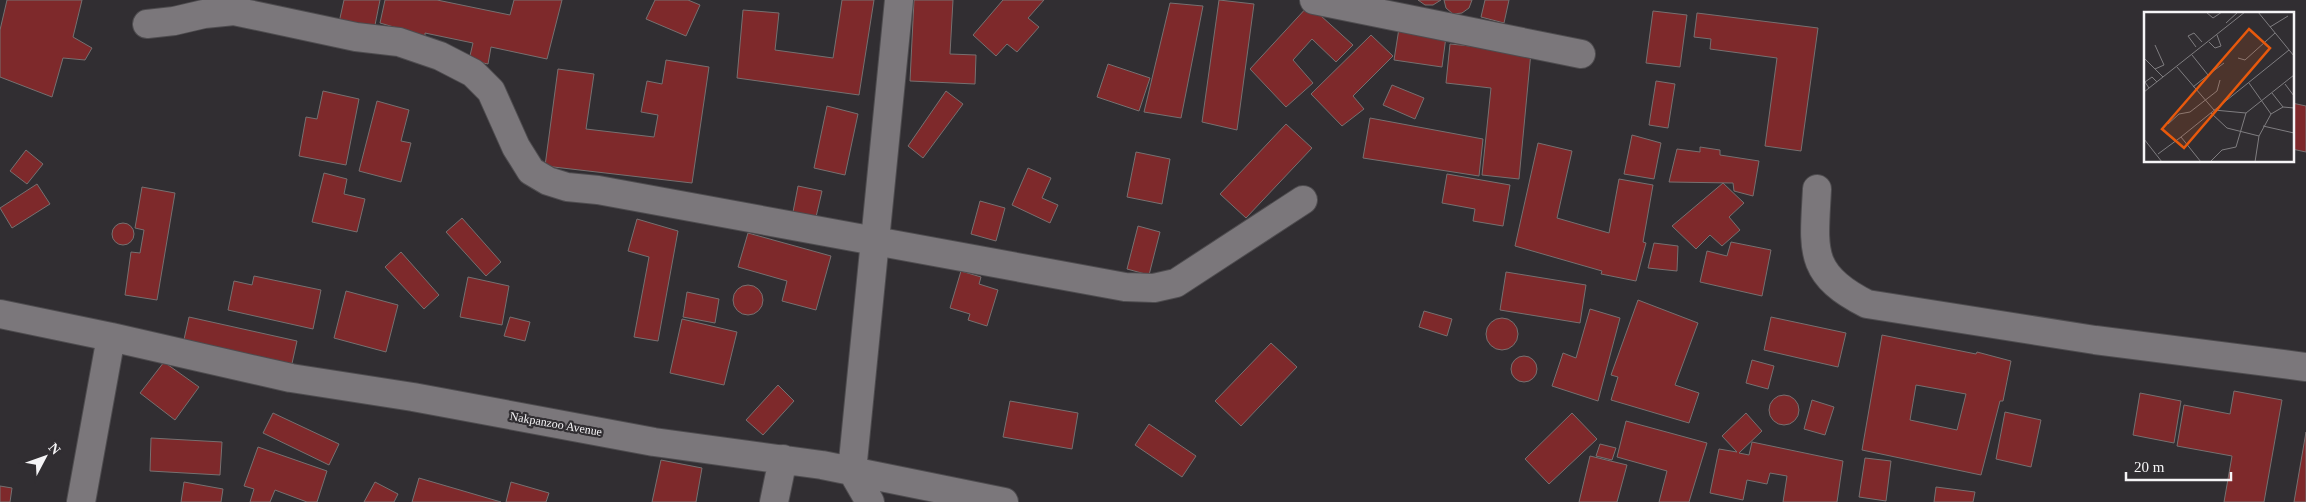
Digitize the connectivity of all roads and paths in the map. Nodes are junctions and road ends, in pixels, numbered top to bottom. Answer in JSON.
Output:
{"nodes":[{"id":1,"x":899,"y":0,"type":"edge"},
{"id":2,"x":1314,"y":0,"type":"edge"},
{"id":3,"x":146,"y":24,"type":"dead end"},
{"id":4,"x":1581,"y":54,"type":"dead end"},
{"id":5,"x":1817,"y":189,"type":"dead end"},
{"id":6,"x":1303,"y":200,"type":"dead end"},
{"id":7,"x":874,"y":242,"type":"junction"},
{"id":8,"x":0,"y":314,"type":"edge"},
{"id":9,"x":111,"y":336,"type":"junction"},
{"id":10,"x":2306,"y":367,"type":"edge"},
{"id":11,"x":783,"y":459,"type":"junction"},
{"id":12,"x":852,"y":471,"type":"junction"},
{"id":13,"x":81,"y":502,"type":"edge"},
{"id":14,"x":774,"y":502,"type":"edge"},
{"id":15,"x":870,"y":502,"type":"edge"},
{"id":16,"x":1004,"y":502,"type":"edge"}],
"edges":[{"from":1,"to":7,"type":"street"},
{"from":2,"to":4,"type":"street"},
{"from":3,"to":7,"type":"street"},
{"from":5,"to":10,"type":"street"},
{"from":6,"to":7,"type":"street"},
{"from":7,"to":12,"type":"street"},
{"from":8,"to":9,"type":"street","name":"Nakpanzoo Avenue"},
{"from":9,"to":11,"type":"street","name":"Nakpanzoo Avenue"},
{"from":9,"to":13,"type":"street"},
{"from":11,"to":12,"type":"street","name":"Nakpanzoo Avenue"},
{"from":11,"to":14,"type":"street"},
{"from":12,"to":15,"type":"street"},
{"from":12,"to":16,"type":"street","name":"Nakpanzoo Avenue"}]}
